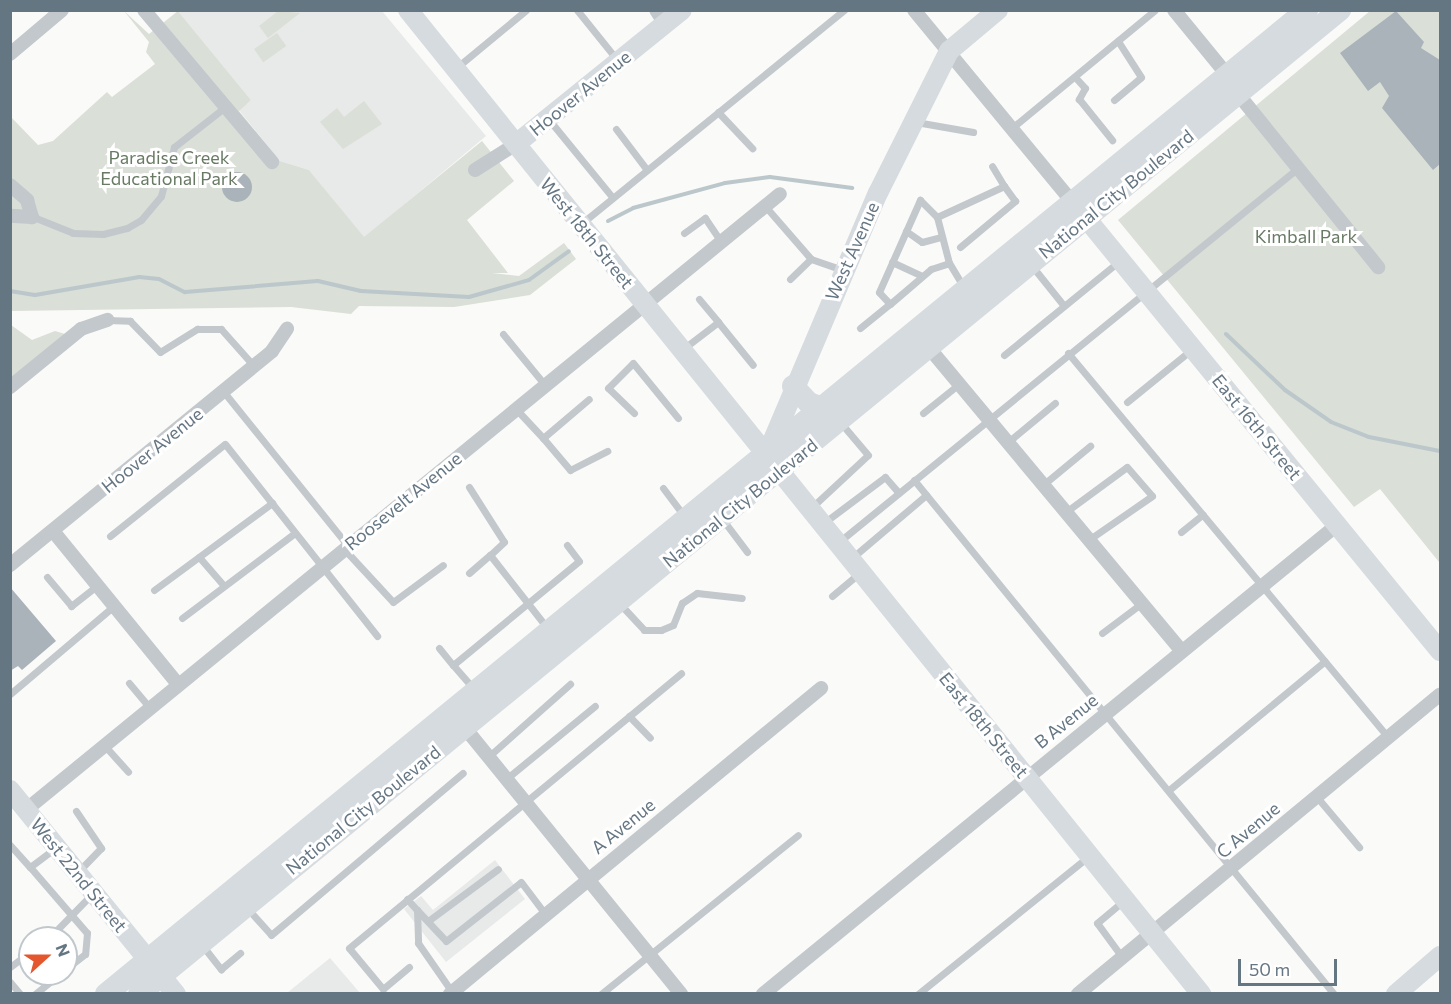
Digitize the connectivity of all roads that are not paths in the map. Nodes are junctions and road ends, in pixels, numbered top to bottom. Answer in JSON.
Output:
{"nodes":[{"id":1,"x":62,"y":10,"type":"edge"},
{"id":2,"x":144,"y":10,"type":"edge"},
{"id":3,"x":408,"y":10,"type":"edge"},
{"id":4,"x":526,"y":10,"type":"edge"},
{"id":5,"x":577,"y":10,"type":"edge"},
{"id":6,"x":682,"y":10,"type":"edge"},
{"id":7,"x":844,"y":10,"type":"edge"},
{"id":8,"x":914,"y":10,"type":"edge"},
{"id":9,"x":998,"y":10,"type":"edge"},
{"id":10,"x":1155,"y":10,"type":"edge"},
{"id":11,"x":1174,"y":10,"type":"edge"},
{"id":12,"x":1307,"y":10,"type":"edge"},
{"id":13,"x":1340,"y":10,"type":"edge"},
{"id":14,"x":660,"y":17,"type":"edge"},
{"id":15,"x":1118,"y":41,"type":"junction"},
{"id":16,"x":949,"y":51,"type":"junction"},
{"id":17,"x":10,"y":54,"type":"edge"},
{"id":18,"x":619,"y":63,"type":"junction"},
{"id":19,"x":455,"y":68,"type":"junction"},
{"id":20,"x":1075,"y":77,"type":"junction"},
{"id":21,"x":1233,"y":85,"type":"junction"},
{"id":22,"x":1114,"y":100,"type":"dead end"},
{"id":23,"x":225,"y":107,"type":"junction"},
{"id":24,"x":718,"y":112,"type":"junction"},
{"id":25,"x":549,"y":120,"type":"junction"},
{"id":26,"x":914,"y":121,"type":"junction"},
{"id":27,"x":1013,"y":127,"type":"junction"},
{"id":28,"x":615,"y":129,"type":"dead end"},
{"id":29,"x":973,"y":132,"type":"dead end"},
{"id":30,"x":1112,"y":141,"type":"dead end"},
{"id":31,"x":516,"y":144,"type":"junction"},
{"id":32,"x":752,"y":148,"type":"dead end"},
{"id":33,"x":272,"y":162,"type":"dead end"},
{"id":34,"x":992,"y":166,"type":"dead end"},
{"id":35,"x":1298,"y":168,"type":"junction"},
{"id":36,"x":475,"y":170,"type":"dead end"},
{"id":37,"x":647,"y":170,"type":"junction"},
{"id":38,"x":10,"y":185,"type":"edge"},
{"id":39,"x":1004,"y":186,"type":"junction"},
{"id":40,"x":780,"y":194,"type":"dead end"},
{"id":41,"x":613,"y":198,"type":"junction"},
{"id":42,"x":765,"y":206,"type":"junction"},
{"id":43,"x":1079,"y":211,"type":"junction"},
{"id":44,"x":10,"y":216,"type":"edge"},
{"id":45,"x":32,"y":217,"type":"junction"},
{"id":46,"x":937,"y":217,"type":"junction"},
{"id":47,"x":580,"y":225,"type":"junction"},
{"id":48,"x":906,"y":231,"type":"junction"},
{"id":49,"x":684,"y":233,"type":"dead end"},
{"id":50,"x":941,"y":237,"type":"junction"},
{"id":51,"x":721,"y":242,"type":"junction"},
{"id":52,"x":960,"y":247,"type":"dead end"},
{"id":53,"x":811,"y":259,"type":"junction"},
{"id":54,"x":1120,"y":260,"type":"junction"},
{"id":55,"x":892,"y":261,"type":"junction"},
{"id":56,"x":949,"y":263,"type":"junction"},
{"id":57,"x":1031,"y":264,"type":"junction"},
{"id":58,"x":1378,"y":267,"type":"dead end"},
{"id":59,"x":843,"y":270,"type":"junction"},
{"id":60,"x":922,"y":276,"type":"junction"},
{"id":61,"x":790,"y":279,"type":"dead end"},
{"id":62,"x":966,"y":290,"type":"junction"},
{"id":63,"x":1146,"y":291,"type":"junction"},
{"id":64,"x":699,"y":300,"type":"dead end"},
{"id":65,"x":890,"y":304,"type":"junction"},
{"id":66,"x":644,"y":305,"type":"junction"},
{"id":67,"x":1064,"y":306,"type":"junction"},
{"id":68,"x":107,"y":320,"type":"joint"},
{"id":69,"x":718,"y":322,"type":"junction"},
{"id":70,"x":860,"y":328,"type":"dead end"},
{"id":71,"x":287,"y":329,"type":"dead end"},
{"id":72,"x":503,"y":334,"type":"dead end"},
{"id":73,"x":922,"y":340,"type":"junction"},
{"id":74,"x":1192,"y":348,"type":"junction"},
{"id":75,"x":681,"y":350,"type":"junction"},
{"id":76,"x":1068,"y":353,"type":"junction"},
{"id":77,"x":1004,"y":355,"type":"dead end"},
{"id":78,"x":753,"y":365,"type":"dead end"},
{"id":79,"x":254,"y":366,"type":"junction"},
{"id":80,"x":960,"y":384,"type":"junction"},
{"id":81,"x":545,"y":385,"type":"junction"},
{"id":82,"x":793,"y":386,"type":"junction"},
{"id":83,"x":10,"y":387,"type":"edge"},
{"id":84,"x":223,"y":391,"type":"junction"},
{"id":85,"x":589,"y":399,"type":"dead end"},
{"id":86,"x":1127,"y":402,"type":"dead end"},
{"id":87,"x":1055,"y":403,"type":"dead end"},
{"id":88,"x":516,"y":409,"type":"junction"},
{"id":89,"x":634,"y":413,"type":"dead end"},
{"id":90,"x":923,"y":413,"type":"dead end"},
{"id":91,"x":832,"y":415,"type":"junction"},
{"id":92,"x":678,"y":418,"type":"dead end"},
{"id":93,"x":989,"y":419,"type":"junction"},
{"id":94,"x":543,"y":438,"type":"junction"},
{"id":95,"x":1008,"y":442,"type":"junction"},
{"id":96,"x":1090,"y":446,"type":"dead end"},
{"id":97,"x":607,"y":451,"type":"dead end"},
{"id":98,"x":772,"y":464,"type":"junction"},
{"id":99,"x":914,"y":480,"type":"junction"},
{"id":100,"x":1044,"y":484,"type":"junction"},
{"id":101,"x":469,"y":487,"type":"dead end"},
{"id":102,"x":663,"y":488,"type":"dead end"},
{"id":103,"x":898,"y":493,"type":"junction"},
{"id":104,"x":926,"y":495,"type":"junction"},
{"id":105,"x":272,"y":503,"type":"junction"},
{"id":106,"x":1067,"y":511,"type":"junction"},
{"id":107,"x":1203,"y":514,"type":"junction"},
{"id":108,"x":721,"y":518,"type":"junction"},
{"id":109,"x":814,"y":518,"type":"junction"},
{"id":110,"x":687,"y":520,"type":"junction"},
{"id":111,"x":1337,"y":525,"type":"junction"},
{"id":112,"x":52,"y":531,"type":"junction"},
{"id":113,"x":1181,"y":532,"type":"dead end"},
{"id":114,"x":295,"y":533,"type":"junction"},
{"id":115,"x":110,"y":536,"type":"dead end"},
{"id":116,"x":1090,"y":539,"type":"junction"},
{"id":117,"x":567,"y":545,"type":"dead end"},
{"id":118,"x":836,"y":545,"type":"junction"},
{"id":119,"x":346,"y":547,"type":"junction"},
{"id":120,"x":747,"y":552,"type":"dead end"},
{"id":121,"x":490,"y":555,"type":"junction"},
{"id":122,"x":199,"y":557,"type":"junction"},
{"id":123,"x":10,"y":565,"type":"edge"},
{"id":124,"x":443,"y":565,"type":"dead end"},
{"id":125,"x":321,"y":567,"type":"junction"},
{"id":126,"x":854,"y":567,"type":"junction"},
{"id":127,"x":469,"y":573,"type":"dead end"},
{"id":128,"x":47,"y":577,"type":"dead end"},
{"id":129,"x":98,"y":585,"type":"junction"},
{"id":130,"x":1262,"y":585,"type":"junction"},
{"id":131,"x":224,"y":586,"type":"junction"},
{"id":132,"x":154,"y":590,"type":"dead end"},
{"id":133,"x":832,"y":596,"type":"dead end"},
{"id":134,"x":742,"y":598,"type":"dead end"},
{"id":135,"x":618,"y":602,"type":"junction"},
{"id":136,"x":528,"y":603,"type":"junction"},
{"id":137,"x":1142,"y":603,"type":"junction"},
{"id":138,"x":115,"y":605,"type":"junction"},
{"id":139,"x":183,"y":618,"type":"dead end"},
{"id":140,"x":550,"y":631,"type":"junction"},
{"id":141,"x":1102,"y":633,"type":"dead end"},
{"id":142,"x":377,"y":636,"type":"dead end"},
{"id":143,"x":438,"y":648,"type":"dead end"},
{"id":144,"x":1180,"y":650,"type":"junction"},
{"id":145,"x":1440,"y":651,"type":"edge"},
{"id":146,"x":1325,"y":661,"type":"junction"},
{"id":147,"x":453,"y":665,"type":"junction"},
{"id":148,"x":681,"y":673,"type":"dead end"},
{"id":149,"x":129,"y":683,"type":"dead end"},
{"id":150,"x":177,"y":683,"type":"junction"},
{"id":151,"x":570,"y":684,"type":"dead end"},
{"id":152,"x":821,"y":688,"type":"dead end"},
{"id":153,"x":476,"y":691,"type":"junction"},
{"id":154,"x":10,"y":694,"type":"edge"},
{"id":155,"x":1440,"y":694,"type":"edge"},
{"id":156,"x":595,"y":706,"type":"dead end"},
{"id":157,"x":149,"y":707,"type":"junction"},
{"id":158,"x":1107,"y":712,"type":"junction"},
{"id":159,"x":629,"y":716,"type":"junction"},
{"id":160,"x":458,"y":719,"type":"junction"},
{"id":161,"x":1388,"y":737,"type":"junction"},
{"id":162,"x":650,"y":738,"type":"dead end"},
{"id":163,"x":104,"y":745,"type":"junction"},
{"id":164,"x":488,"y":757,"type":"junction"},
{"id":165,"x":128,"y":772,"type":"dead end"},
{"id":166,"x":463,"y":773,"type":"dead end"},
{"id":167,"x":1027,"y":777,"type":"junction"},
{"id":168,"x":506,"y":779,"type":"junction"},
{"id":169,"x":10,"y":790,"type":"edge"},
{"id":170,"x":1169,"y":790,"type":"junction"},
{"id":171,"x":1316,"y":796,"type":"junction"},
{"id":172,"x":524,"y":801,"type":"junction"},
{"id":173,"x":27,"y":809,"type":"junction"},
{"id":174,"x":76,"y":812,"type":"dead end"},
{"id":175,"x":798,"y":835,"type":"dead end"},
{"id":176,"x":10,"y":844,"type":"edge"},
{"id":177,"x":57,"y":847,"type":"junction"},
{"id":178,"x":1359,"y":847,"type":"dead end"},
{"id":179,"x":1090,"y":855,"type":"junction"},
{"id":180,"x":30,"y":867,"type":"junction"},
{"id":181,"x":1231,"y":868,"type":"junction"},
{"id":182,"x":498,"y":869,"type":"dead end"},
{"id":183,"x":78,"y":872,"type":"junction"},
{"id":184,"x":588,"y":878,"type":"junction"},
{"id":185,"x":92,"y":894,"type":"junction"},
{"id":186,"x":407,"y":899,"type":"junction"},
{"id":187,"x":1125,"y":899,"type":"junction"},
{"id":188,"x":245,"y":907,"type":"junction"},
{"id":189,"x":417,"y":910,"type":"junction"},
{"id":190,"x":70,"y":914,"type":"junction"},
{"id":191,"x":545,"y":914,"type":"junction"},
{"id":192,"x":428,"y":921,"type":"junction"},
{"id":193,"x":60,"y":926,"type":"edge"},
{"id":194,"x":1153,"y":933,"type":"junction"},
{"id":195,"x":200,"y":943,"type":"junction"},
{"id":196,"x":240,"y":953,"type":"dead end"},
{"id":197,"x":649,"y":954,"type":"junction"},
{"id":198,"x":1440,"y":956,"type":"edge"},
{"id":199,"x":1122,"y":957,"type":"junction"},
{"id":200,"x":78,"y":960,"type":"edge"},
{"id":201,"x":155,"y":967,"type":"junction"},
{"id":202,"x":409,"y":967,"type":"dead end"},
{"id":203,"x":10,"y":982,"type":"edge"},
{"id":204,"x":20,"y":993,"type":"edge"},
{"id":205,"x":106,"y":993,"type":"edge"},
{"id":206,"x":139,"y":993,"type":"edge"},
{"id":207,"x":176,"y":993,"type":"edge"},
{"id":208,"x":451,"y":993,"type":"edge"},
{"id":209,"x":601,"y":993,"type":"edge"},
{"id":210,"x":681,"y":993,"type":"edge"},
{"id":211,"x":763,"y":993,"type":"edge"},
{"id":212,"x":918,"y":993,"type":"edge"},
{"id":213,"x":1078,"y":993,"type":"edge"},
{"id":214,"x":1201,"y":993,"type":"edge"},
{"id":215,"x":1334,"y":993,"type":"edge"},
{"id":216,"x":1396,"y":993,"type":"edge"}],
"edges":[{"from":1,"to":17,"type":"street"},
{"from":2,"to":23,"type":"street"},
{"from":3,"to":19,"type":"street","name":"West 18th Street"},
{"from":4,"to":19,"type":"lane"},
{"from":5,"to":18,"type":"lane"},
{"from":6,"to":14,"type":"street","name":"Hoover Avenue"},
{"from":7,"to":24,"type":"lane"},
{"from":8,"to":16,"type":"street"},
{"from":9,"to":16,"type":"street"},
{"from":10,"to":15,"type":"lane"},
{"from":11,"to":21,"type":"street"},
{"from":12,"to":21,"type":"main road","name":"National City Boulevard"},
{"from":13,"to":21,"type":"main road","name":"National City Boulevard"},
{"from":14,"to":18,"type":"street","name":"Hoover Avenue"},
{"from":15,"to":20,"type":"lane"},
{"from":15,"to":22,"type":"lane"},
{"from":16,"to":26,"type":"street","name":"West Avenue"},
{"from":16,"to":27,"type":"street"},
{"from":18,"to":25,"type":"street","name":"Hoover Avenue"},
{"from":19,"to":31,"type":"street","name":"West 18th Street"},
{"from":20,"to":27,"type":"lane"},
{"from":20,"to":30,"type":"lane"},
{"from":21,"to":35,"type":"street"},
{"from":21,"to":43,"type":"main road","name":"National City Boulevard"},
{"from":23,"to":33,"type":"street"},
{"from":23,"to":45,"type":"lane"},
{"from":24,"to":32,"type":"lane"},
{"from":24,"to":37,"type":"lane"},
{"from":25,"to":31,"type":"street","name":"Hoover Avenue"},
{"from":25,"to":41,"type":"lane"},
{"from":26,"to":29,"type":"lane"},
{"from":26,"to":59,"type":"street","name":"West Avenue"},
{"from":27,"to":43,"type":"street"},
{"from":28,"to":37,"type":"lane"},
{"from":31,"to":36,"type":"street","name":"Hoover Avenue"},
{"from":31,"to":47,"type":"street","name":"West 18th Street"},
{"from":34,"to":39,"type":"lane"},
{"from":35,"to":58,"type":"street"},
{"from":35,"to":63,"type":"lane"},
{"from":37,"to":41,"type":"lane"},
{"from":38,"to":45,"type":"street"},
{"from":39,"to":46,"type":"lane"},
{"from":39,"to":52,"type":"lane"},
{"from":40,"to":42,"type":"street","name":"Roosevelt Avenue"},
{"from":41,"to":47,"type":"lane"},
{"from":42,"to":51,"type":"street","name":"Roosevelt Avenue"},
{"from":42,"to":53,"type":"lane"},
{"from":43,"to":54,"type":"street","name":"East 16th Street"},
{"from":43,"to":57,"type":"main road","name":"National City Boulevard"},
{"from":43,"to":62,"type":"main road","name":"National City Boulevard"},
{"from":44,"to":45,"type":"lane"},
{"from":46,"to":48,"type":"lane"},
{"from":46,"to":50,"type":"lane"},
{"from":47,"to":66,"type":"street","name":"West 18th Street"},
{"from":48,"to":50,"type":"lane"},
{"from":48,"to":55,"type":"lane"},
{"from":49,"to":51,"type":"lane"},
{"from":50,"to":56,"type":"lane"},
{"from":51,"to":66,"type":"street","name":"Roosevelt Avenue"},
{"from":53,"to":59,"type":"lane"},
{"from":53,"to":61,"type":"lane"},
{"from":54,"to":63,"type":"street","name":"East 16th Street"},
{"from":54,"to":67,"type":"lane"},
{"from":55,"to":60,"type":"lane"},
{"from":55,"to":65,"type":"lane"},
{"from":56,"to":60,"type":"lane"},
{"from":56,"to":62,"type":"lane"},
{"from":57,"to":67,"type":"lane"},
{"from":57,"to":73,"type":"main road","name":"National City Boulevard"},
{"from":59,"to":82,"type":"street","name":"West Avenue"},
{"from":60,"to":65,"type":"lane"},
{"from":62,"to":73,"type":"main road","name":"National City Boulevard"},
{"from":63,"to":74,"type":"street","name":"East 16th Street"},
{"from":63,"to":76,"type":"lane"},
{"from":64,"to":69,"type":"lane"},
{"from":65,"to":70,"type":"lane"},
{"from":66,"to":75,"type":"street","name":"West 18th Street"},
{"from":66,"to":81,"type":"street","name":"Roosevelt Avenue"},
{"from":67,"to":77,"type":"lane"},
{"from":68,"to":79,"type":"lane"},
{"from":68,"to":83,"type":"street"},
{"from":69,"to":75,"type":"lane"},
{"from":69,"to":78,"type":"lane"},
{"from":71,"to":79,"type":"street","name":"Hoover Avenue"},
{"from":72,"to":81,"type":"lane"},
{"from":73,"to":80,"type":"street"},
{"from":73,"to":91,"type":"main road","name":"National City Boulevard"},
{"from":74,"to":86,"type":"lane"},
{"from":74,"to":111,"type":"street","name":"East 16th Street"},
{"from":75,"to":98,"type":"street","name":"West 18th Street"},
{"from":76,"to":93,"type":"lane"},
{"from":76,"to":107,"type":"lane"},
{"from":79,"to":84,"type":"street","name":"Hoover Avenue"},
{"from":80,"to":90,"type":"lane"},
{"from":80,"to":93,"type":"street"},
{"from":81,"to":88,"type":"street","name":"Roosevelt Avenue"},
{"from":82,"to":91,"type":"main road"},
{"from":82,"to":98,"type":"street","name":"West Avenue"},
{"from":84,"to":112,"type":"street","name":"Hoover Avenue"},
{"from":84,"to":119,"type":"lane"},
{"from":85,"to":94,"type":"lane"},
{"from":87,"to":95,"type":"lane"},
{"from":88,"to":94,"type":"lane"},
{"from":88,"to":119,"type":"street","name":"Roosevelt Avenue"},
{"from":89,"to":92,"type":"lane"},
{"from":91,"to":98,"type":"main road","name":"National City Boulevard"},
{"from":91,"to":109,"type":"lane"},
{"from":93,"to":95,"type":"street"},
{"from":93,"to":99,"type":"lane"},
{"from":94,"to":97,"type":"lane"},
{"from":95,"to":100,"type":"street"},
{"from":96,"to":100,"type":"lane"},
{"from":98,"to":108,"type":"main road","name":"National City Boulevard"},
{"from":98,"to":109,"type":"street","name":"East 18th Street"},
{"from":98,"to":110,"type":"main road","name":"National City Boulevard"},
{"from":99,"to":103,"type":"lane"},
{"from":99,"to":104,"type":"lane"},
{"from":100,"to":106,"type":"street"},
{"from":101,"to":121,"type":"lane"},
{"from":102,"to":110,"type":"lane"},
{"from":103,"to":109,"type":"lane"},
{"from":103,"to":118,"type":"lane"},
{"from":104,"to":126,"type":"lane"},
{"from":104,"to":158,"type":"lane"},
{"from":105,"to":114,"type":"lane"},
{"from":105,"to":115,"type":"lane"},
{"from":105,"to":122,"type":"lane"},
{"from":106,"to":116,"type":"street"},
{"from":106,"to":116,"type":"lane"},
{"from":107,"to":113,"type":"lane"},
{"from":107,"to":130,"type":"lane"},
{"from":108,"to":120,"type":"lane"},
{"from":108,"to":135,"type":"main road","name":"National City Boulevard"},
{"from":109,"to":118,"type":"street","name":"East 18th Street"},
{"from":110,"to":140,"type":"main road","name":"National City Boulevard"},
{"from":111,"to":130,"type":"street","name":"B Avenue"},
{"from":111,"to":145,"type":"street","name":"East 16th Street"},
{"from":112,"to":123,"type":"street","name":"Hoover Avenue"},
{"from":112,"to":129,"type":"street"},
{"from":114,"to":125,"type":"lane"},
{"from":114,"to":131,"type":"lane"},
{"from":116,"to":137,"type":"street"},
{"from":117,"to":136,"type":"lane"},
{"from":118,"to":126,"type":"street","name":"East 18th Street"},
{"from":119,"to":124,"type":"lane"},
{"from":119,"to":125,"type":"street","name":"Roosevelt Avenue"},
{"from":121,"to":127,"type":"lane"},
{"from":121,"to":136,"type":"lane"},
{"from":122,"to":131,"type":"lane"},
{"from":122,"to":132,"type":"lane"},
{"from":125,"to":142,"type":"lane"},
{"from":125,"to":150,"type":"street","name":"Roosevelt Avenue"},
{"from":126,"to":133,"type":"lane"},
{"from":126,"to":167,"type":"street","name":"East 18th Street"},
{"from":128,"to":129,"type":"lane"},
{"from":129,"to":138,"type":"street"},
{"from":130,"to":144,"type":"street","name":"B Avenue"},
{"from":130,"to":146,"type":"lane"},
{"from":131,"to":139,"type":"lane"},
{"from":134,"to":135,"type":"lane"},
{"from":135,"to":160,"type":"main road","name":"National City Boulevard"},
{"from":136,"to":140,"type":"lane"},
{"from":136,"to":147,"type":"lane"},
{"from":137,"to":141,"type":"lane"},
{"from":137,"to":144,"type":"street"},
{"from":138,"to":150,"type":"street"},
{"from":138,"to":154,"type":"lane"},
{"from":140,"to":153,"type":"main road","name":"National City Boulevard"},
{"from":143,"to":147,"type":"lane"},
{"from":144,"to":158,"type":"street","name":"B Avenue"},
{"from":146,"to":161,"type":"lane"},
{"from":146,"to":170,"type":"lane"},
{"from":147,"to":153,"type":"lane"},
{"from":148,"to":159,"type":"lane"},
{"from":149,"to":157,"type":"lane"},
{"from":150,"to":157,"type":"street","name":"Roosevelt Avenue"},
{"from":151,"to":164,"type":"lane"},
{"from":152,"to":184,"type":"street","name":"A Avenue"},
{"from":153,"to":160,"type":"main road","name":"National City Boulevard"},
{"from":155,"to":161,"type":"street","name":"C Avenue"},
{"from":156,"to":168,"type":"lane"},
{"from":157,"to":163,"type":"street","name":"Roosevelt Avenue"},
{"from":158,"to":167,"type":"street","name":"B Avenue"},
{"from":158,"to":170,"type":"lane"},
{"from":159,"to":162,"type":"lane"},
{"from":159,"to":172,"type":"lane"},
{"from":160,"to":164,"type":"street"},
{"from":160,"to":188,"type":"main road","name":"National City Boulevard"},
{"from":160,"to":201,"type":"main road","name":"National City Boulevard"},
{"from":161,"to":171,"type":"street","name":"C Avenue"},
{"from":163,"to":165,"type":"lane"},
{"from":163,"to":173,"type":"street","name":"Roosevelt Avenue"},
{"from":164,"to":168,"type":"street"},
{"from":166,"to":188,"type":"lane"},
{"from":167,"to":179,"type":"street","name":"East 18th Street"},
{"from":167,"to":211,"type":"street","name":"B Avenue"},
{"from":168,"to":172,"type":"street"},
{"from":169,"to":173,"type":"street","name":"West 22nd Street"},
{"from":170,"to":181,"type":"lane"},
{"from":171,"to":178,"type":"lane"},
{"from":171,"to":181,"type":"street","name":"C Avenue"},
{"from":172,"to":184,"type":"street"},
{"from":172,"to":186,"type":"lane"},
{"from":173,"to":177,"type":"street","name":"West 22nd Street"},
{"from":174,"to":183,"type":"lane"},
{"from":175,"to":197,"type":"lane"},
{"from":176,"to":180,"type":"lane"},
{"from":177,"to":180,"type":"lane"},
{"from":177,"to":183,"type":"street","name":"West 22nd Street"},
{"from":179,"to":187,"type":"street","name":"East 18th Street"},
{"from":179,"to":212,"type":"lane"},
{"from":180,"to":190,"type":"lane"},
{"from":181,"to":194,"type":"street","name":"C Avenue"},
{"from":181,"to":215,"type":"lane"},
{"from":182,"to":192,"type":"lane"},
{"from":183,"to":185,"type":"street","name":"West 22nd Street"},
{"from":184,"to":191,"type":"street","name":"A Avenue"},
{"from":184,"to":197,"type":"street"},
{"from":185,"to":190,"type":"lane"},
{"from":185,"to":201,"type":"street","name":"West 22nd Street"},
{"from":186,"to":189,"type":"lane"},
{"from":186,"to":202,"type":"lane"},
{"from":187,"to":194,"type":"street","name":"East 18th Street"},
{"from":187,"to":199,"type":"lane"},
{"from":188,"to":195,"type":"main road","name":"National City Boulevard"},
{"from":189,"to":192,"type":"lane"},
{"from":189,"to":208,"type":"lane"},
{"from":190,"to":193,"type":"lane"},
{"from":190,"to":200,"type":"lane"},
{"from":191,"to":192,"type":"lane"},
{"from":191,"to":208,"type":"street","name":"A Avenue"},
{"from":194,"to":199,"type":"street","name":"C Avenue"},
{"from":194,"to":214,"type":"street","name":"East 18th Street"},
{"from":195,"to":196,"type":"lane"},
{"from":195,"to":201,"type":"main road","name":"National City Boulevard"},
{"from":197,"to":209,"type":"lane"},
{"from":197,"to":210,"type":"street"},
{"from":198,"to":216,"type":"street"},
{"from":199,"to":213,"type":"street","name":"C Avenue"},
{"from":201,"to":205,"type":"main road","name":"National City Boulevard"},
{"from":201,"to":206,"type":"main road","name":"National City Boulevard"},
{"from":201,"to":207,"type":"street","name":"West 22nd Street"},
{"from":203,"to":204,"type":"lane"}]}
